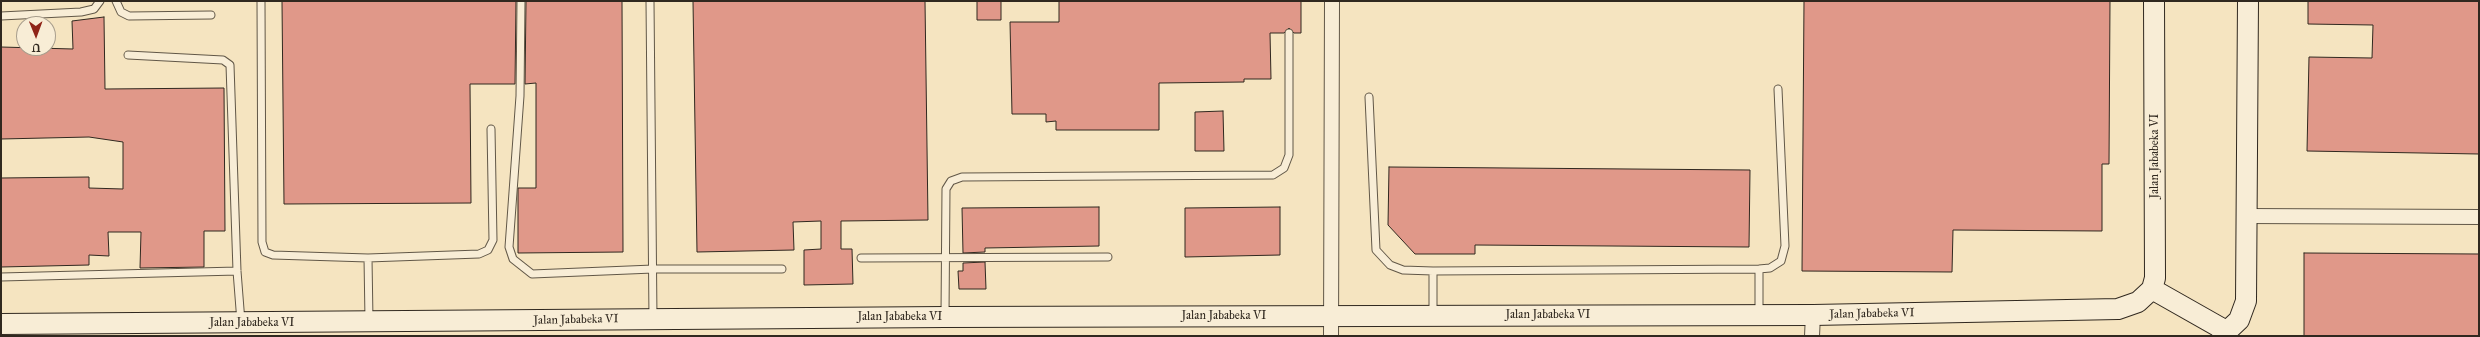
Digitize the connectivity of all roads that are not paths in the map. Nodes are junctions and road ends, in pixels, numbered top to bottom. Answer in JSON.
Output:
{"nodes":[{"id":1,"x":100,"y":1,"type":"edge"},
{"id":2,"x":116,"y":1,"type":"edge"},
{"id":3,"x":261,"y":1,"type":"edge"},
{"id":4,"x":521,"y":1,"type":"edge"},
{"id":5,"x":650,"y":1,"type":"edge"},
{"id":6,"x":1332,"y":1,"type":"edge"},
{"id":7,"x":2154,"y":1,"type":"edge"},
{"id":8,"x":2248,"y":1,"type":"edge"},
{"id":9,"x":211,"y":15,"type":"dead end"},
{"id":10,"x":1,"y":16,"type":"edge"},
{"id":11,"x":1289,"y":33,"type":"dead end"},
{"id":12,"x":128,"y":55,"type":"dead end"},
{"id":13,"x":1778,"y":89,"type":"dead end"},
{"id":14,"x":1369,"y":97,"type":"dead end"},
{"id":15,"x":491,"y":129,"type":"dead end"},
{"id":16,"x":2246,"y":216,"type":"junction"},
{"id":17,"x":2479,"y":217,"type":"edge"},
{"id":18,"x":1108,"y":257,"type":"dead end"},
{"id":19,"x":368,"y":258,"type":"junction"},
{"id":20,"x":861,"y":258,"type":"dead end"},
{"id":21,"x":945,"y":259,"type":"junction"},
{"id":22,"x":652,"y":269,"type":"junction"},
{"id":23,"x":782,"y":269,"type":"dead end"},
{"id":24,"x":1759,"y":270,"type":"junction"},
{"id":25,"x":237,"y":271,"type":"junction"},
{"id":26,"x":1433,"y":272,"type":"junction"},
{"id":27,"x":1,"y":277,"type":"edge"},
{"id":28,"x":2152,"y":289,"type":"junction"},
{"id":29,"x":1759,"y":314,"type":"junction"},
{"id":30,"x":1813,"y":315,"type":"junction"},
{"id":31,"x":1332,"y":316,"type":"junction"},
{"id":32,"x":1433,"y":316,"type":"junction"},
{"id":33,"x":945,"y":317,"type":"junction"},
{"id":34,"x":653,"y":319,"type":"junction"},
{"id":35,"x":369,"y":322,"type":"junction"},
{"id":36,"x":241,"y":323,"type":"junction"},
{"id":37,"x":1,"y":324,"type":"edge"},
{"id":38,"x":2225,"y":334,"type":"edge"},
{"id":39,"x":1331,"y":336,"type":"edge"},
{"id":40,"x":1812,"y":336,"type":"edge"}],
"edges":[{"from":1,"to":10,"type":"lane"},
{"from":2,"to":9,"type":"lane"},
{"from":3,"to":19,"type":"lane"},
{"from":4,"to":22,"type":"lane"},
{"from":5,"to":22,"type":"lane"},
{"from":6,"to":31,"type":"street"},
{"from":7,"to":28,"type":"street","name":"Jalan Jababeka VI"},
{"from":8,"to":16,"type":"street"},
{"from":11,"to":21,"type":"lane"},
{"from":12,"to":25,"type":"lane"},
{"from":13,"to":24,"type":"lane"},
{"from":14,"to":26,"type":"lane"},
{"from":15,"to":19,"type":"lane"},
{"from":16,"to":17,"type":"street"},
{"from":16,"to":38,"type":"street"},
{"from":18,"to":21,"type":"lane"},
{"from":19,"to":35,"type":"lane"},
{"from":20,"to":21,"type":"lane"},
{"from":21,"to":33,"type":"lane"},
{"from":22,"to":23,"type":"lane"},
{"from":22,"to":34,"type":"lane"},
{"from":24,"to":26,"type":"lane"},
{"from":24,"to":29,"type":"lane"},
{"from":25,"to":27,"type":"lane"},
{"from":25,"to":36,"type":"lane"},
{"from":26,"to":32,"type":"lane"},
{"from":28,"to":30,"type":"street","name":"Jalan Jababeka VI"},
{"from":28,"to":38,"type":"street"},
{"from":29,"to":30,"type":"street","name":"Jalan Jababeka VI"},
{"from":29,"to":32,"type":"street","name":"Jalan Jababeka VI"},
{"from":30,"to":40,"type":"street"},
{"from":31,"to":32,"type":"street","name":"Jalan Jababeka VI"},
{"from":31,"to":33,"type":"street","name":"Jalan Jababeka VI"},
{"from":31,"to":39,"type":"street"},
{"from":33,"to":34,"type":"street","name":"Jalan Jababeka VI"},
{"from":34,"to":35,"type":"street","name":"Jalan Jababeka VI"},
{"from":35,"to":36,"type":"street","name":"Jalan Jababeka VI"},
{"from":36,"to":37,"type":"street","name":"Jalan Jababeka VI"}]}
